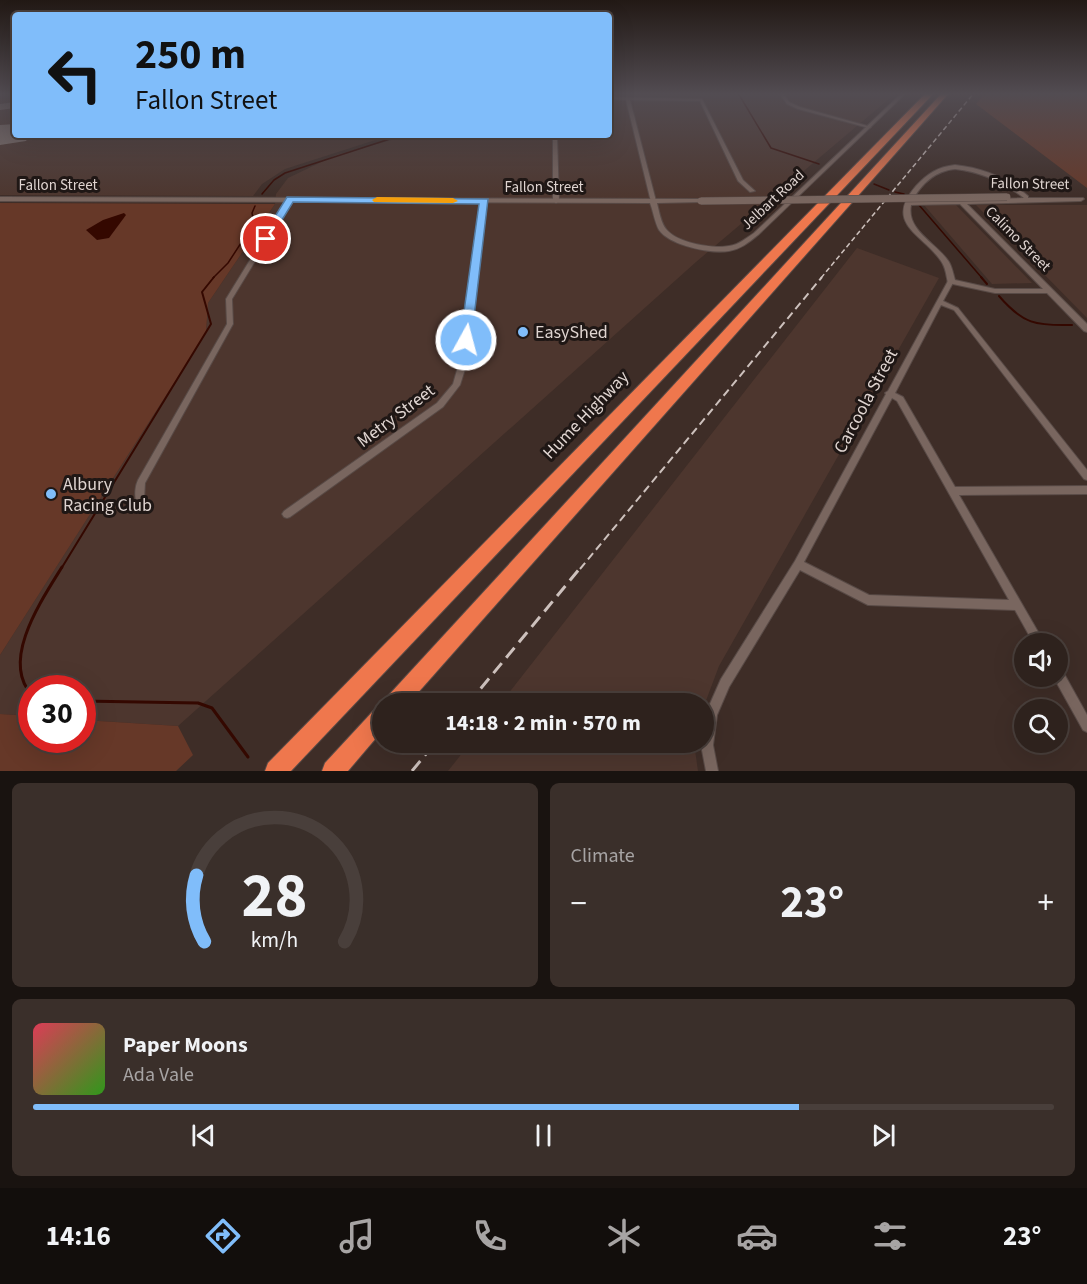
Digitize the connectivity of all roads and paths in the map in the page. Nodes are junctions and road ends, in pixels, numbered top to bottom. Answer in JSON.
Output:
{"nodes":[{"id":1,"x":635,"y":129,"type":"edge"},
{"id":2,"x":715,"y":129,"type":"edge"},
{"id":3,"x":867,"y":129,"type":"edge"},
{"id":4,"x":895,"y":129,"type":"edge"},
{"id":5,"x":913,"y":129,"type":"edge"},
{"id":6,"x":555,"y":138,"type":"edge"},
{"id":7,"x":752,"y":191,"type":"dead end"},
{"id":8,"x":1026,"y":197,"type":"junction"},
{"id":9,"x":0,"y":199,"type":"edge"},
{"id":10,"x":290,"y":199,"type":"junction"},
{"id":11,"x":1084,"y":199,"type":"edge"},
{"id":12,"x":484,"y":201,"type":"junction"},
{"id":13,"x":556,"y":201,"type":"junction"},
{"id":14,"x":653,"y":201,"type":"junction"},
{"id":15,"x":962,"y":202,"type":"junction"},
{"id":16,"x":908,"y":203,"type":"junction"},
{"id":17,"x":951,"y":281,"type":"junction"},
{"id":18,"x":1049,"y":291,"type":"junction"},
{"id":19,"x":940,"y":302,"type":"junction"},
{"id":20,"x":1087,"y":329,"type":"edge"},
{"id":21,"x":889,"y":393,"type":"junction"},
{"id":22,"x":1087,"y":476,"type":"edge"},
{"id":23,"x":1087,"y":490,"type":"edge"},
{"id":24,"x":954,"y":491,"type":"junction"},
{"id":25,"x":140,"y":500,"type":"dead end"},
{"id":26,"x":287,"y":514,"type":"dead end"},
{"id":27,"x":798,"y":564,"type":"junction"},
{"id":28,"x":1018,"y":605,"type":"junction"},
{"id":29,"x":1034,"y":633,"type":"edge"},
{"id":30,"x":1065,"y":687,"type":"edge"},
{"id":31,"x":404,"y":693,"type":"edge"},
{"id":32,"x":1087,"y":726,"type":"edge"},
{"id":33,"x":372,"y":727,"type":"edge"},
{"id":34,"x":276,"y":771,"type":"edge"},
{"id":35,"x":333,"y":771,"type":"edge"},
{"id":36,"x":712,"y":771,"type":"edge"}],
"edges":[{"from":1,"to":14,"type":"street"},
{"from":2,"to":7,"type":"street"},
{"from":3,"to":14,"type":"street","name":"Jelbart Road"},
{"from":4,"to":34,"type":"highway","name":"Hume Highway"},
{"from":5,"to":31,"type":"highway"},
{"from":6,"to":13,"type":"street"},
{"from":8,"to":11,"type":"street","name":"Fallon Street"},
{"from":8,"to":14,"type":"street","name":"Fallon Street","bridge":true},
{"from":8,"to":16,"type":"street"},
{"from":9,"to":10,"type":"street","name":"Fallon Street"},
{"from":10,"to":12,"type":"street","name":"Fallon Street"},
{"from":10,"to":25,"type":"street"},
{"from":11,"to":15,"type":"street","name":"Calimo Street"},
{"from":12,"to":13,"type":"street","name":"Fallon Street"},
{"from":12,"to":26,"type":"street","name":"Metry Street"},
{"from":13,"to":14,"type":"street","name":"Fallon Street"},
{"from":15,"to":16,"type":"street"},
{"from":15,"to":18,"type":"street","name":"Calimo Street"},
{"from":16,"to":17,"type":"street"},
{"from":17,"to":18,"type":"street"},
{"from":17,"to":19,"type":"street","name":"Carcoola Street"},
{"from":18,"to":20,"type":"street","name":"Calimo Street"},
{"from":19,"to":21,"type":"street","name":"Carcoola Street"},
{"from":19,"to":22,"type":"street"},
{"from":21,"to":24,"type":"street"},
{"from":21,"to":27,"type":"street","name":"Carcoola Street"},
{"from":23,"to":24,"type":"street"},
{"from":24,"to":28,"type":"street"},
{"from":27,"to":28,"type":"street"},
{"from":27,"to":36,"type":"street","name":"Carcoola Street"},
{"from":28,"to":29,"type":"street"},
{"from":30,"to":32,"type":"street"},
{"from":33,"to":35,"type":"highway"}]}
